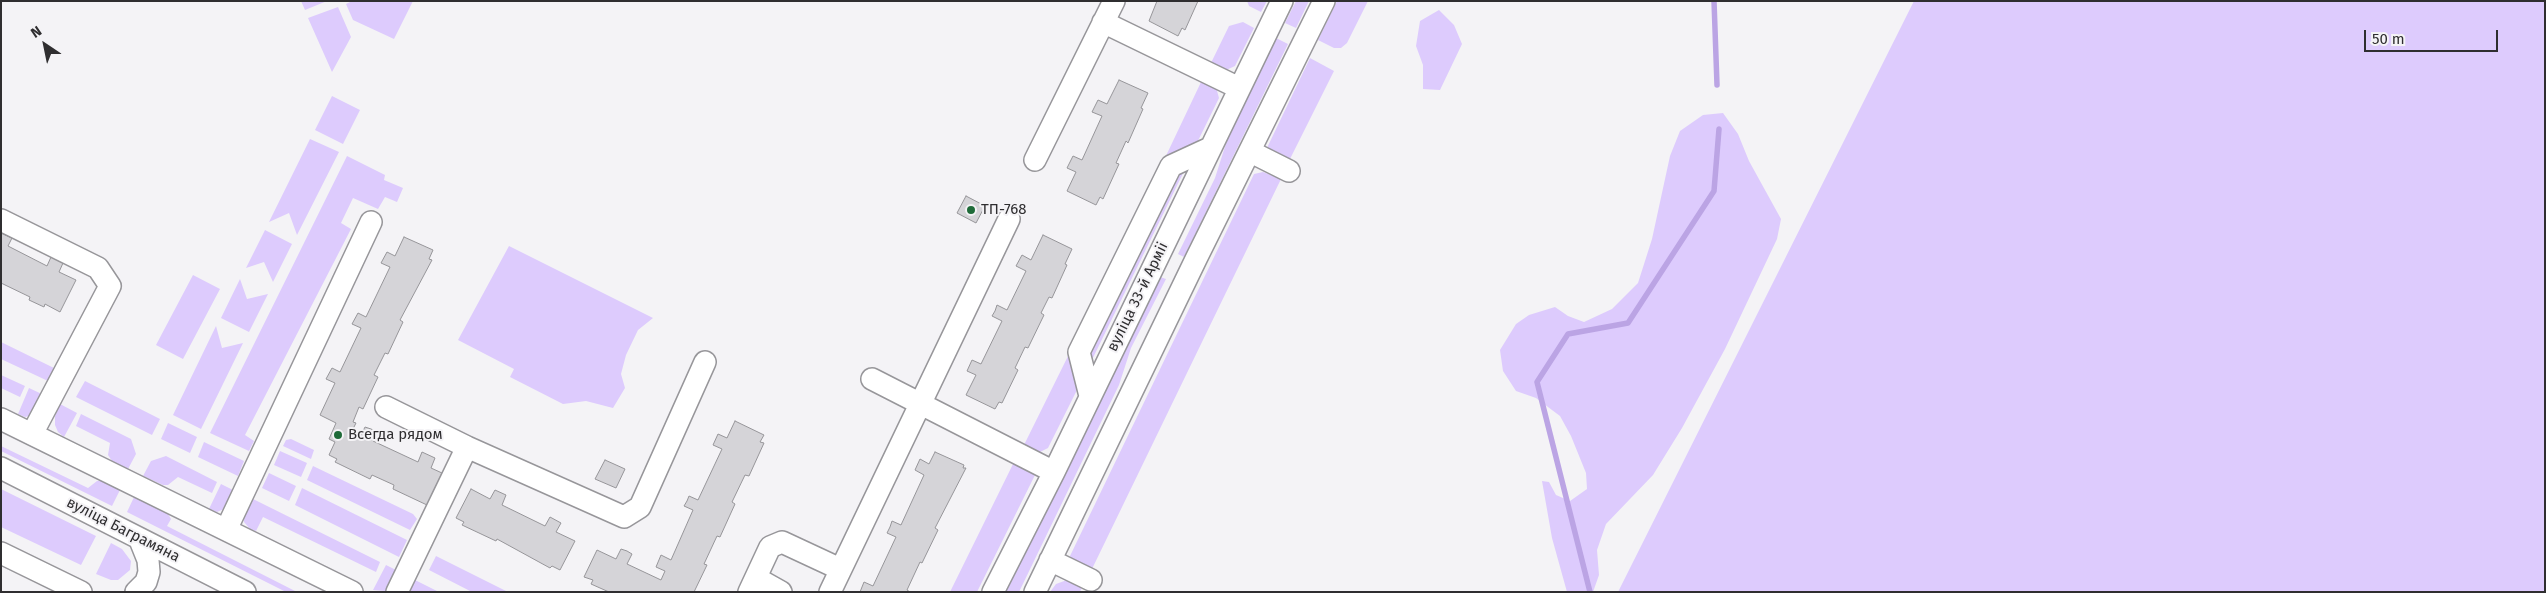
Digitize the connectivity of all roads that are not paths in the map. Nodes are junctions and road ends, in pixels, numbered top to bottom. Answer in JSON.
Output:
{"nodes":[{"id":1,"x":1114,"y":1,"type":"edge"},
{"id":2,"x":1282,"y":1,"type":"edge"},
{"id":3,"x":1324,"y":1,"type":"edge"},
{"id":4,"x":1103,"y":22,"type":"junction"},
{"id":5,"x":1239,"y":88,"type":"junction"},
{"id":6,"x":1210,"y":148,"type":"junction"},
{"id":7,"x":1251,"y":152,"type":"junction"},
{"id":8,"x":1035,"y":160,"type":"dead end"},
{"id":9,"x":1289,"y":172,"type":"dead end"},
{"id":10,"x":1009,"y":219,"type":"dead end"},
{"id":11,"x":1,"y":220,"type":"edge"},
{"id":12,"x":371,"y":222,"type":"dead end"},
{"id":13,"x":1167,"y":240,"type":"junction"},
{"id":14,"x":1197,"y":257,"type":"junction"},
{"id":15,"x":1147,"y":279,"type":"junction"},
{"id":16,"x":1178,"y":296,"type":"junction"},
{"id":17,"x":705,"y":362,"type":"dead end"},
{"id":18,"x":872,"y":379,"type":"dead end"},
{"id":19,"x":1090,"y":396,"type":"junction"},
{"id":20,"x":920,"y":403,"type":"junction"},
{"id":21,"x":386,"y":407,"type":"dead end"},
{"id":22,"x":1,"y":419,"type":"edge"},
{"id":23,"x":32,"y":434,"type":"junction"},
{"id":24,"x":467,"y":446,"type":"junction"},
{"id":25,"x":1,"y":468,"type":"edge"},
{"id":26,"x":1054,"y":472,"type":"junction"},
{"id":27,"x":226,"y":530,"type":"junction"},
{"id":28,"x":140,"y":540,"type":"junction"},
{"id":29,"x":1,"y":553,"type":"edge"},
{"id":30,"x":1050,"y":560,"type":"junction"},
{"id":31,"x":840,"y":569,"type":"junction"},
{"id":32,"x":1090,"y":580,"type":"dead end"},
{"id":33,"x":753,"y":585,"type":"edge"},
{"id":34,"x":81,"y":592,"type":"edge"},
{"id":35,"x":136,"y":592,"type":"edge"},
{"id":36,"x":243,"y":592,"type":"edge"},
{"id":37,"x":352,"y":592,"type":"edge"},
{"id":38,"x":398,"y":592,"type":"edge"},
{"id":39,"x":781,"y":592,"type":"edge"},
{"id":40,"x":830,"y":592,"type":"edge"},
{"id":41,"x":992,"y":592,"type":"edge"},
{"id":42,"x":1035,"y":592,"type":"edge"}],
"edges":[{"from":1,"to":4,"type":"street"},
{"from":2,"to":5,"type":"street","name":"вуліца 33-й Арміі"},
{"from":3,"to":7,"type":"street"},
{"from":4,"to":5,"type":"street"},
{"from":4,"to":8,"type":"street"},
{"from":5,"to":6,"type":"street","name":"вуліца 33-й Арміі"},
{"from":6,"to":13,"type":"street","name":"вуліца 33-й Арміі"},
{"from":6,"to":19,"type":"street"},
{"from":7,"to":9,"type":"street"},
{"from":7,"to":14,"type":"street"},
{"from":10,"to":20,"type":"street"},
{"from":11,"to":23,"type":"street"},
{"from":12,"to":27,"type":"street"},
{"from":13,"to":14,"type":"street"},
{"from":13,"to":15,"type":"street","name":"вуліца 33-й Арміі"},
{"from":14,"to":16,"type":"street"},
{"from":15,"to":16,"type":"street"},
{"from":15,"to":19,"type":"street","name":"вуліца 33-й Арміі"},
{"from":16,"to":30,"type":"street"},
{"from":17,"to":24,"type":"street"},
{"from":18,"to":20,"type":"street"},
{"from":19,"to":26,"type":"street","name":"вуліца 33-й Арміі"},
{"from":20,"to":26,"type":"street"},
{"from":20,"to":31,"type":"street"},
{"from":21,"to":24,"type":"street"},
{"from":22,"to":23,"type":"street"},
{"from":23,"to":27,"type":"street"},
{"from":24,"to":38,"type":"street"},
{"from":25,"to":28,"type":"street","name":"вуліца Баграмяна"},
{"from":26,"to":41,"type":"street","name":"вуліца 33-й Арміі"},
{"from":27,"to":37,"type":"street"},
{"from":28,"to":35,"type":"street"},
{"from":28,"to":36,"type":"street","name":"вуліца Баграмяна"},
{"from":29,"to":34,"type":"street"},
{"from":30,"to":32,"type":"street"},
{"from":30,"to":42,"type":"street"},
{"from":31,"to":33,"type":"street"},
{"from":31,"to":40,"type":"street"},
{"from":33,"to":39,"type":"street"}]}
